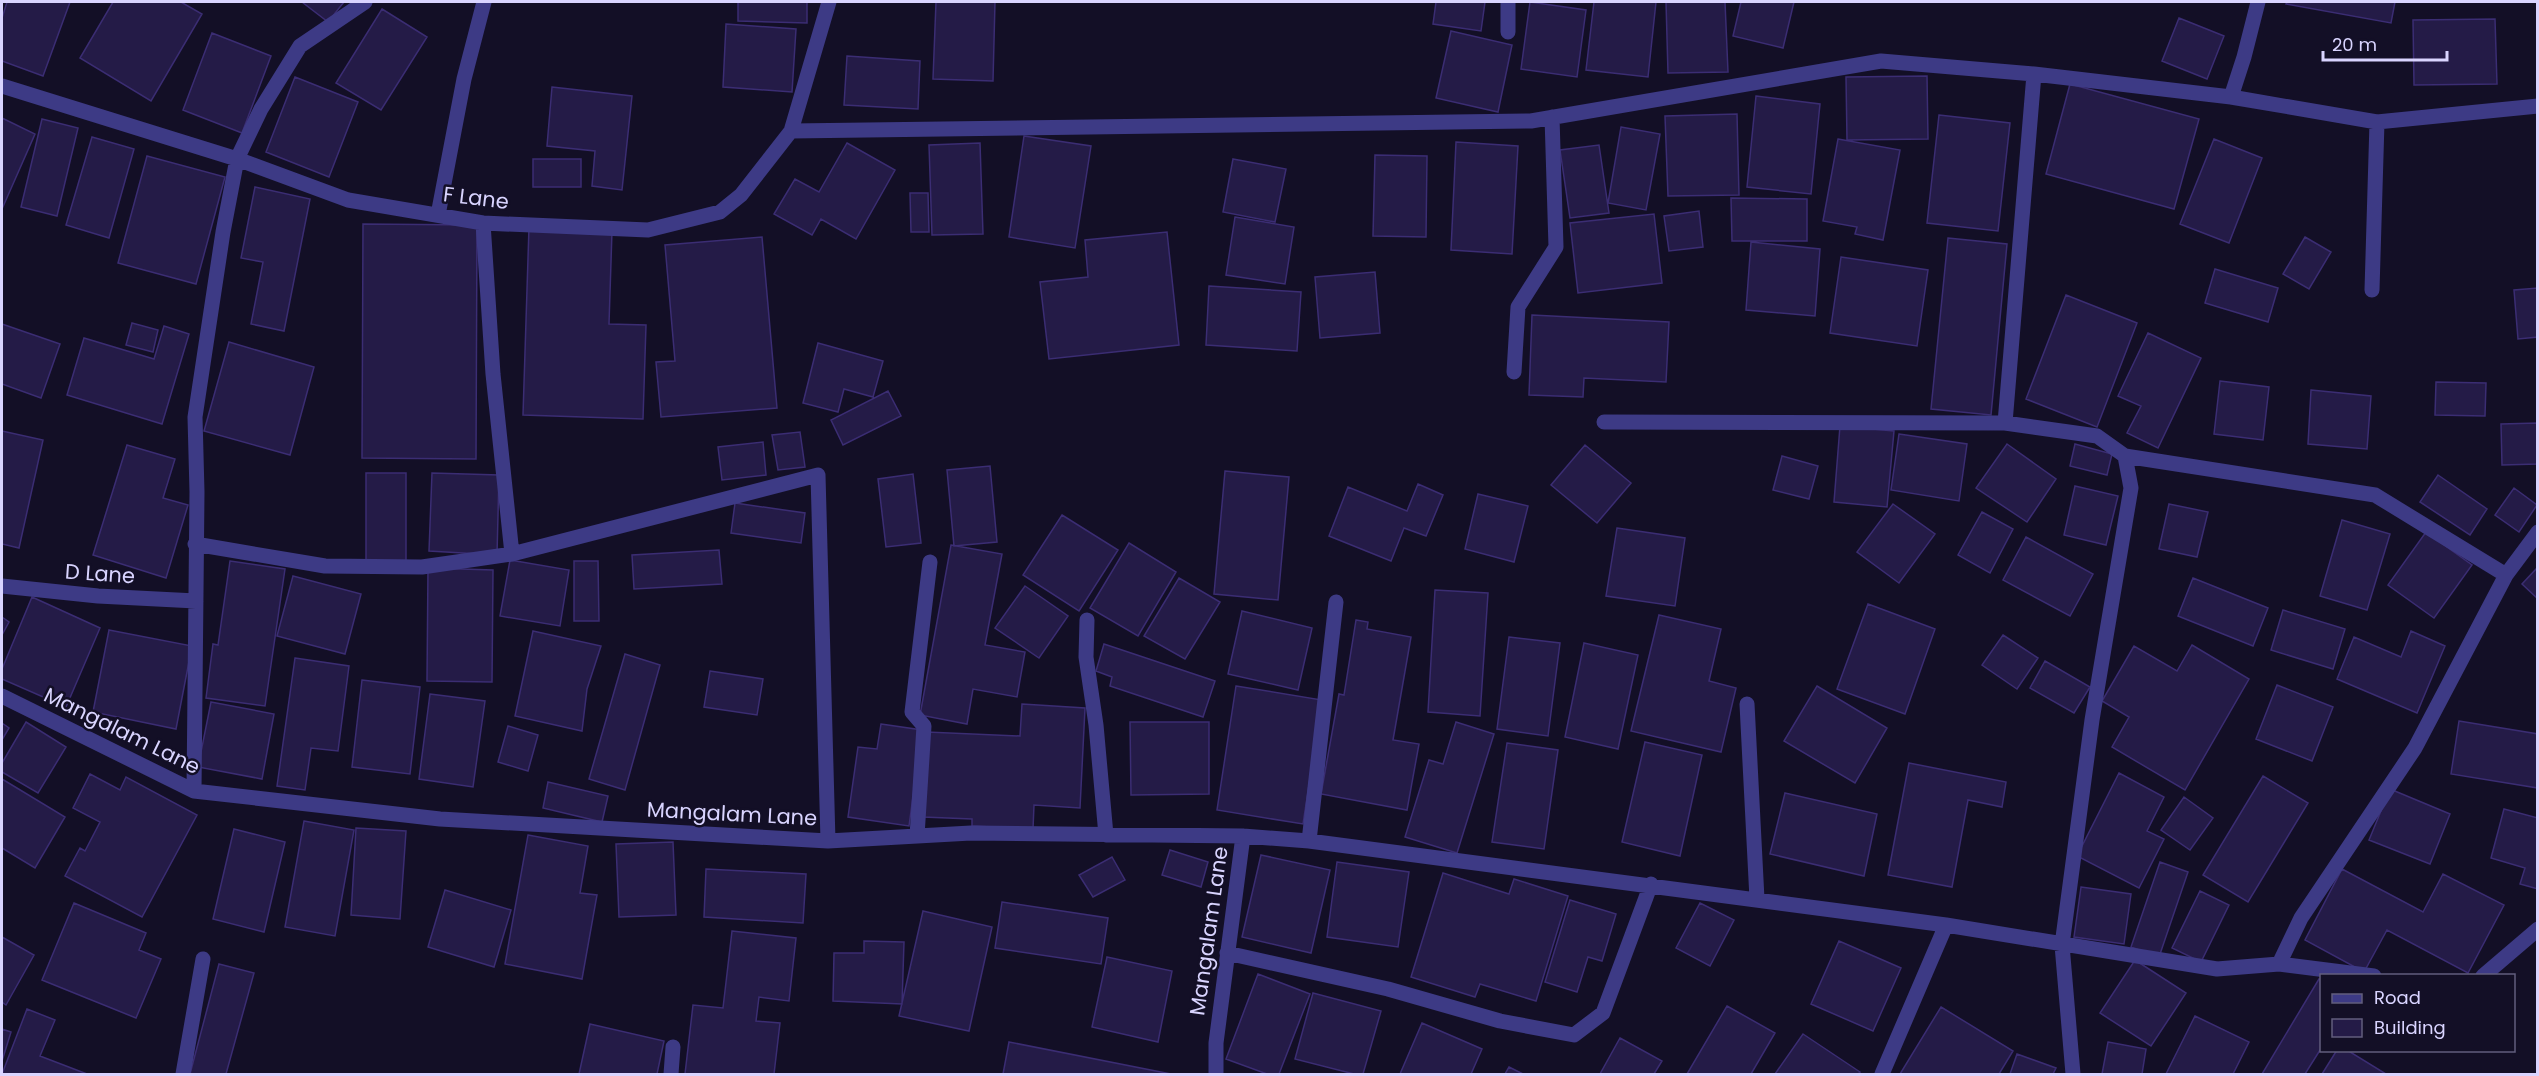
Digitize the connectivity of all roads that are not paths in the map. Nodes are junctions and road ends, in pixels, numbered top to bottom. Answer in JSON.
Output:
{"nodes":[{"id":1,"x":365,"y":2,"type":"edge"},
{"id":2,"x":484,"y":2,"type":"edge"},
{"id":3,"x":829,"y":2,"type":"edge"},
{"id":4,"x":1508,"y":2,"type":"edge"},
{"id":5,"x":2258,"y":2,"type":"edge"},
{"id":6,"x":1508,"y":32,"type":"dead end"},
{"id":7,"x":2034,"y":74,"type":"junction"},
{"id":8,"x":2,"y":86,"type":"edge"},
{"id":9,"x":2231,"y":98,"type":"junction"},
{"id":10,"x":2538,"y":106,"type":"edge"},
{"id":11,"x":1552,"y":117,"type":"junction"},
{"id":12,"x":2377,"y":122,"type":"junction"},
{"id":13,"x":791,"y":131,"type":"junction"},
{"id":14,"x":237,"y":159,"type":"junction"},
{"id":15,"x":438,"y":215,"type":"junction"},
{"id":16,"x":483,"y":223,"type":"junction"},
{"id":17,"x":2372,"y":290,"type":"dead end"},
{"id":18,"x":1514,"y":372,"type":"dead end"},
{"id":19,"x":1604,"y":422,"type":"dead end"},
{"id":20,"x":2005,"y":423,"type":"junction"},
{"id":21,"x":2125,"y":456,"type":"junction"},
{"id":22,"x":2538,"y":532,"type":"edge"},
{"id":23,"x":195,"y":544,"type":"junction"},
{"id":24,"x":512,"y":554,"type":"junction"},
{"id":25,"x":930,"y":562,"type":"dead end"},
{"id":26,"x":2506,"y":575,"type":"junction"},
{"id":27,"x":2,"y":586,"type":"edge"},
{"id":28,"x":196,"y":601,"type":"junction"},
{"id":29,"x":1336,"y":603,"type":"dead end"},
{"id":30,"x":1087,"y":620,"type":"dead end"},
{"id":31,"x":2,"y":696,"type":"edge"},
{"id":32,"x":1747,"y":704,"type":"dead end"},
{"id":33,"x":194,"y":791,"type":"junction"},
{"id":34,"x":1106,"y":835,"type":"junction"},
{"id":35,"x":917,"y":836,"type":"junction"},
{"id":36,"x":1243,"y":836,"type":"junction"},
{"id":37,"x":828,"y":841,"type":"junction"},
{"id":38,"x":1309,"y":842,"type":"junction"},
{"id":39,"x":1652,"y":884,"type":"junction"},
{"id":40,"x":1757,"y":898,"type":"junction"},
{"id":41,"x":1947,"y":925,"type":"junction"},
{"id":42,"x":2538,"y":929,"type":"edge"},
{"id":43,"x":2062,"y":945,"type":"junction"},
{"id":44,"x":1227,"y":953,"type":"junction"},
{"id":45,"x":203,"y":959,"type":"dead end"},
{"id":46,"x":2279,"y":964,"type":"junction"},
{"id":47,"x":2364,"y":974,"type":"edge"},
{"id":48,"x":2484,"y":974,"type":"edge"},
{"id":49,"x":673,"y":1047,"type":"dead end"},
{"id":50,"x":183,"y":1074,"type":"edge"},
{"id":51,"x":671,"y":1074,"type":"edge"},
{"id":52,"x":1216,"y":1074,"type":"edge"},
{"id":53,"x":1882,"y":1074,"type":"edge"},
{"id":54,"x":2073,"y":1074,"type":"edge"}],
"edges":[{"from":1,"to":14,"type":"street"},
{"from":2,"to":15,"type":"street"},
{"from":3,"to":13,"type":"street","name":"F Lane"},
{"from":4,"to":6,"type":"street"},
{"from":5,"to":9,"type":"street"},
{"from":7,"to":9,"type":"street"},
{"from":7,"to":11,"type":"street"},
{"from":7,"to":20,"type":"street"},
{"from":8,"to":14,"type":"street","name":"F Lane"},
{"from":9,"to":12,"type":"street"},
{"from":10,"to":12,"type":"street"},
{"from":11,"to":13,"type":"street"},
{"from":11,"to":18,"type":"street"},
{"from":12,"to":17,"type":"street"},
{"from":13,"to":16,"type":"street","name":"F Lane"},
{"from":14,"to":15,"type":"street","name":"F Lane"},
{"from":14,"to":23,"type":"street"},
{"from":15,"to":16,"type":"street","name":"F Lane"},
{"from":16,"to":24,"type":"street"},
{"from":19,"to":20,"type":"street"},
{"from":20,"to":21,"type":"street"},
{"from":21,"to":26,"type":"street"},
{"from":21,"to":43,"type":"street"},
{"from":22,"to":26,"type":"street"},
{"from":23,"to":24,"type":"street"},
{"from":23,"to":28,"type":"street"},
{"from":24,"to":37,"type":"street"},
{"from":25,"to":35,"type":"street"},
{"from":26,"to":46,"type":"street"},
{"from":27,"to":28,"type":"street","name":"D Lane"},
{"from":28,"to":33,"type":"street"},
{"from":29,"to":38,"type":"street"},
{"from":30,"to":34,"type":"street"},
{"from":31,"to":33,"type":"street","name":"Mangalam Lane"},
{"from":32,"to":40,"type":"street"},
{"from":33,"to":37,"type":"street","name":"Mangalam Lane"},
{"from":34,"to":35,"type":"street","name":"Mangalam Lane"},
{"from":34,"to":36,"type":"street","name":"Mangalam Lane"},
{"from":35,"to":37,"type":"street","name":"Mangalam Lane"},
{"from":36,"to":38,"type":"street"},
{"from":36,"to":44,"type":"street","name":"Mangalam Lane"},
{"from":38,"to":39,"type":"street"},
{"from":39,"to":40,"type":"street"},
{"from":39,"to":44,"type":"street"},
{"from":40,"to":41,"type":"street"},
{"from":41,"to":43,"type":"street"},
{"from":41,"to":53,"type":"street"},
{"from":42,"to":48,"type":"street"},
{"from":43,"to":46,"type":"street"},
{"from":43,"to":54,"type":"street"},
{"from":44,"to":52,"type":"street","name":"Mangalam Lane"},
{"from":45,"to":50,"type":"street"},
{"from":46,"to":47,"type":"street"},
{"from":49,"to":51,"type":"street"}]}
